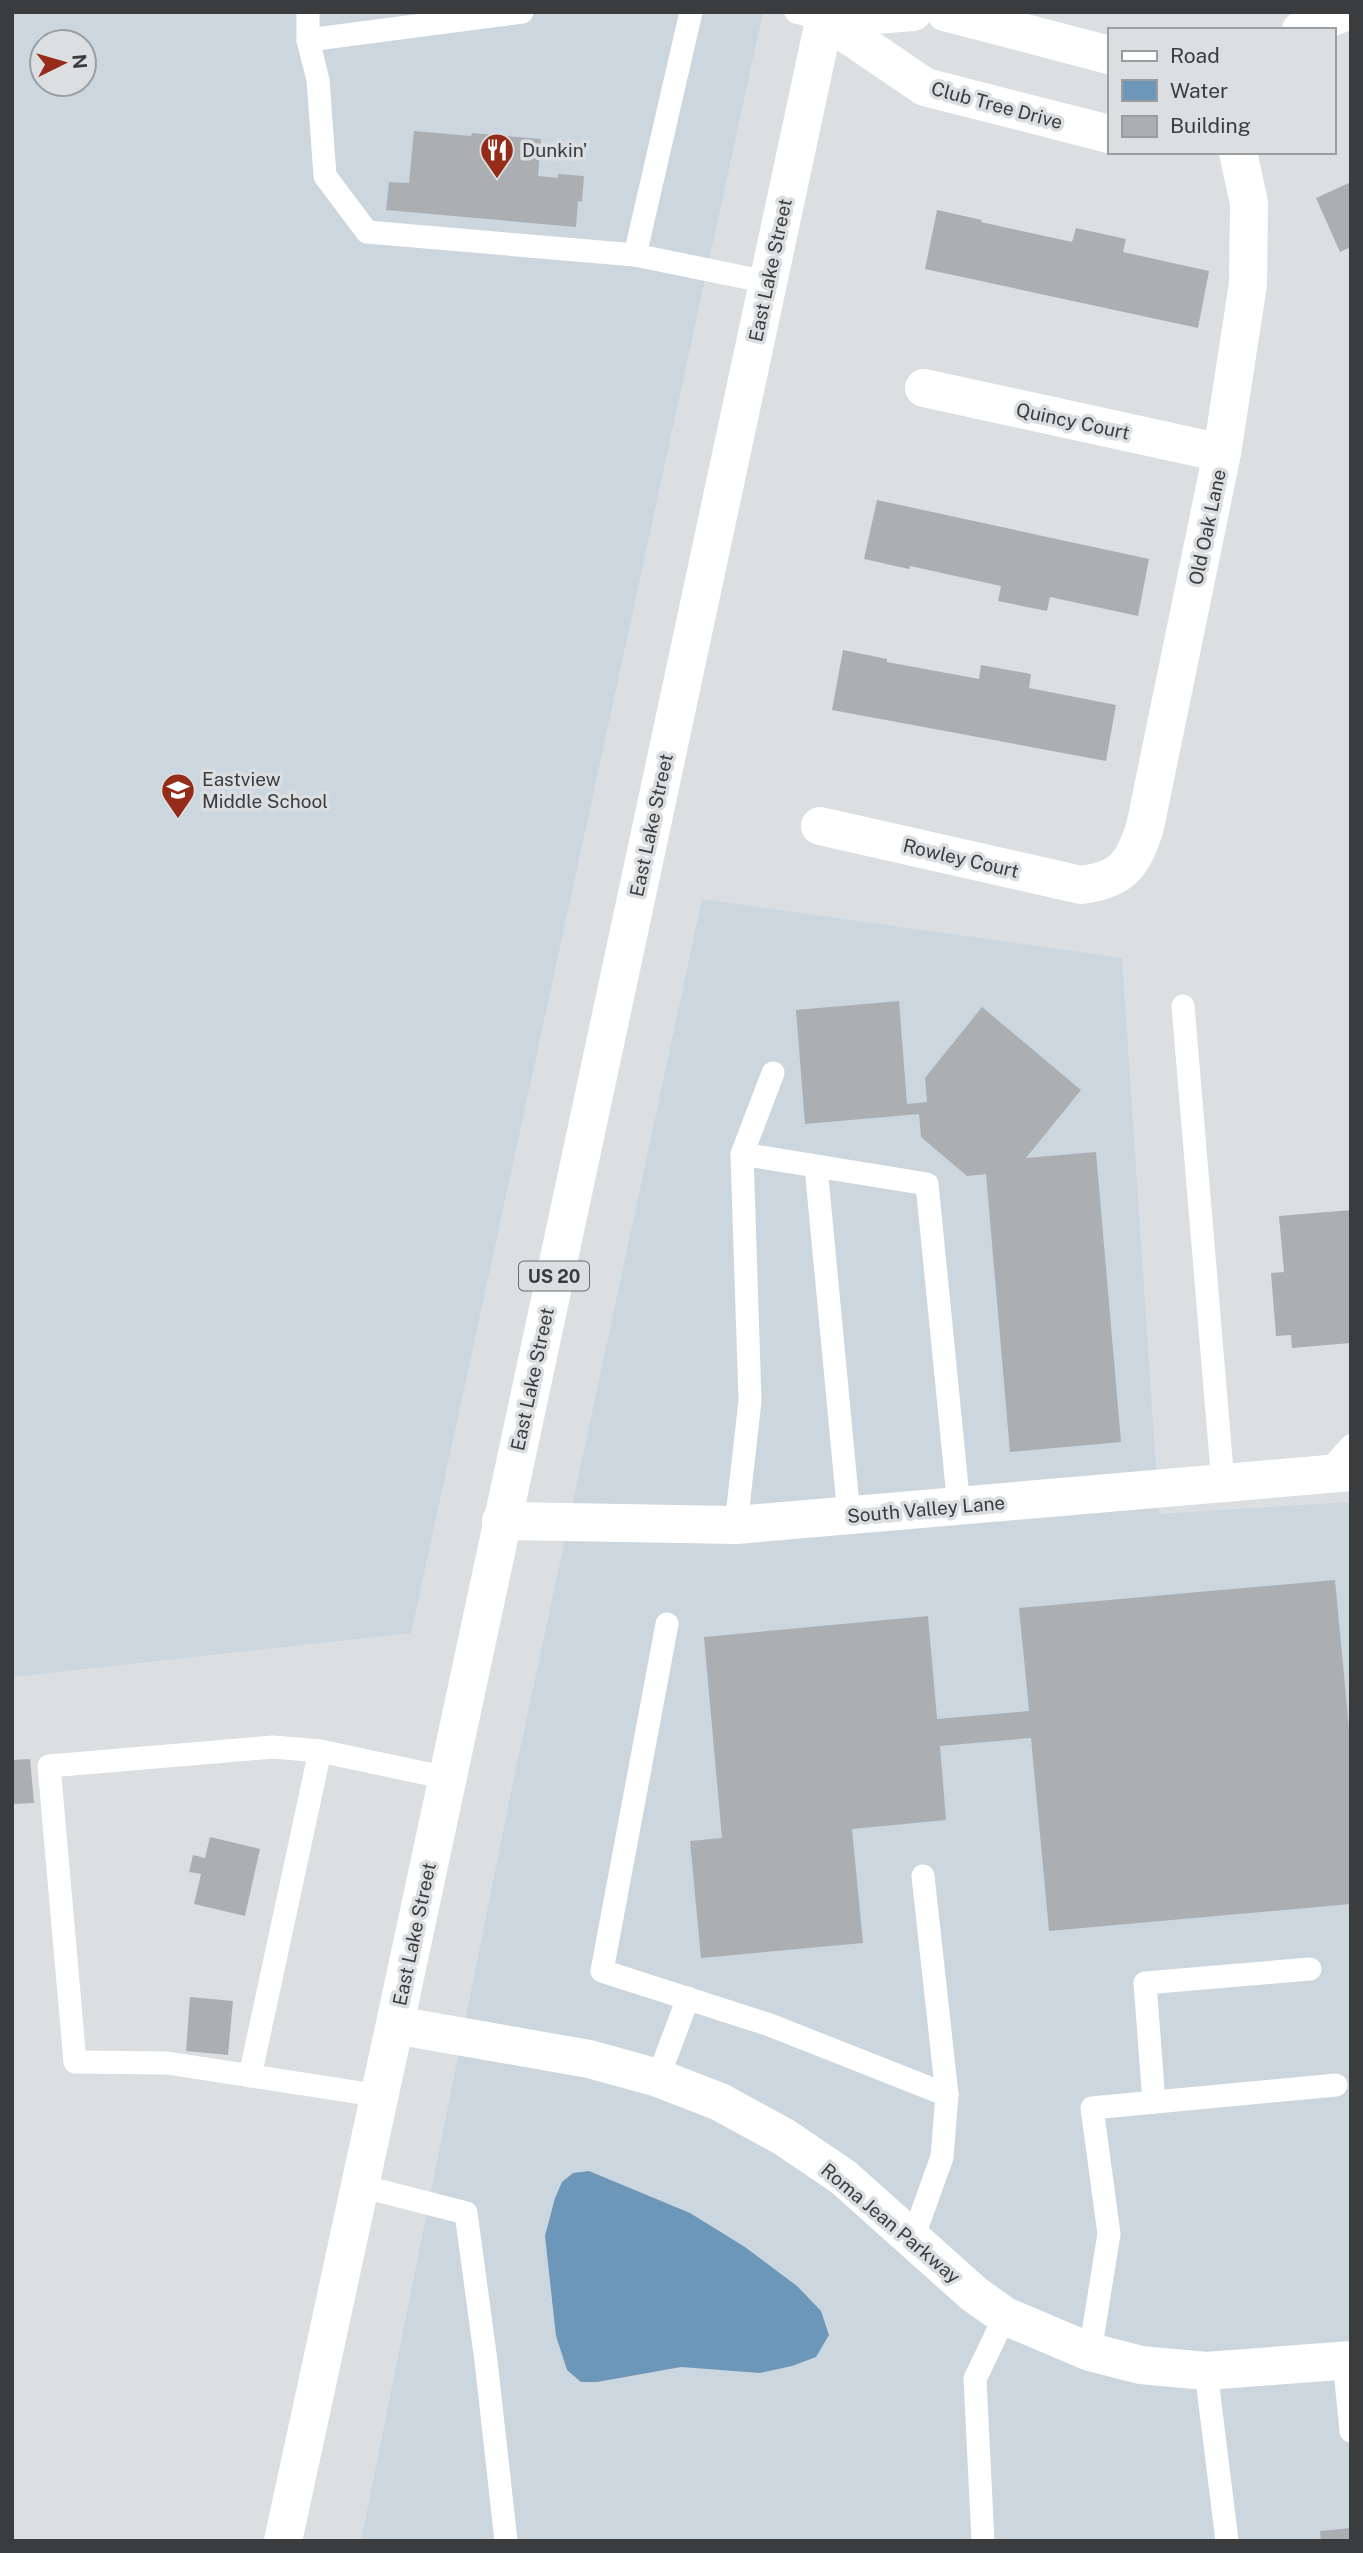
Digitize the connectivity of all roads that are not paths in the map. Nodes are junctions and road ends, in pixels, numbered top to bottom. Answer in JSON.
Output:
{"nodes":[{"id":1,"x":308,"y":12,"type":"edge"},
{"id":2,"x":522,"y":12,"type":"edge"},
{"id":3,"x":691,"y":12,"type":"edge"},
{"id":4,"x":913,"y":12,"type":"edge"},
{"id":5,"x":945,"y":12,"type":"edge"},
{"id":6,"x":816,"y":15,"type":"edge"},
{"id":7,"x":308,"y":40,"type":"junction"},
{"id":8,"x":1108,"y":55,"type":"edge"},
{"id":9,"x":1108,"y":134,"type":"edge"},
{"id":10,"x":1238,"y":154,"type":"edge"},
{"id":11,"x":635,"y":256,"type":"junction"},
{"id":12,"x":767,"y":282,"type":"junction"},
{"id":13,"x":924,"y":388,"type":"dead end"},
{"id":14,"x":1222,"y":453,"type":"junction"},
{"id":15,"x":820,"y":826,"type":"dead end"},
{"id":16,"x":1102,"y":882,"type":"joint"},
{"id":17,"x":1183,"y":1006,"type":"dead end"},
{"id":18,"x":773,"y":1073,"type":"dead end"},
{"id":19,"x":742,"y":1154,"type":"junction"},
{"id":20,"x":816,"y":1167,"type":"junction"},
{"id":21,"x":1351,"y":1446,"type":"edge"},
{"id":22,"x":1338,"y":1474,"type":"edge"},
{"id":23,"x":1223,"y":1483,"type":"junction"},
{"id":24,"x":959,"y":1507,"type":"junction"},
{"id":25,"x":849,"y":1516,"type":"junction"},
{"id":26,"x":501,"y":1521,"type":"junction"},
{"id":27,"x":736,"y":1525,"type":"junction"},
{"id":28,"x":667,"y":1624,"type":"dead end"},
{"id":29,"x":320,"y":1751,"type":"junction"},
{"id":30,"x":447,"y":1778,"type":"junction"},
{"id":31,"x":923,"y":1876,"type":"dead end"},
{"id":32,"x":1310,"y":1969,"type":"dead end"},
{"id":33,"x":688,"y":1998,"type":"junction"},
{"id":34,"x":395,"y":2025,"type":"junction"},
{"id":35,"x":250,"y":2076,"type":"junction"},
{"id":36,"x":658,"y":2078,"type":"junction"},
{"id":37,"x":1336,"y":2085,"type":"dead end"},
{"id":38,"x":947,"y":2095,"type":"junction"},
{"id":39,"x":381,"y":2096,"type":"junction"},
{"id":40,"x":1154,"y":2102,"type":"junction"},
{"id":41,"x":361,"y":2186,"type":"junction"},
{"id":42,"x":913,"y":2238,"type":"junction"},
{"id":43,"x":1004,"y":2316,"type":"junction"},
{"id":44,"x":1090,"y":2352,"type":"junction"},
{"id":45,"x":1347,"y":2360,"type":"edge"},
{"id":46,"x":1206,"y":2371,"type":"junction"},
{"id":47,"x":1351,"y":2431,"type":"edge"},
{"id":48,"x":283,"y":2541,"type":"edge"},
{"id":49,"x":506,"y":2541,"type":"edge"},
{"id":50,"x":983,"y":2541,"type":"edge"},
{"id":51,"x":1227,"y":2541,"type":"edge"}],
"edges":[{"from":1,"to":7,"type":"lane"},
{"from":2,"to":7,"type":"lane"},
{"from":3,"to":11,"type":"lane"},
{"from":4,"to":6,"type":"main road"},
{"from":5,"to":8,"type":"main road"},
{"from":6,"to":9,"type":"main road","name":"Club Tree Drive"},
{"from":6,"to":12,"type":"main road","name":"East Lake Street","number":"US 20"},
{"from":7,"to":11,"type":"lane"},
{"from":10,"to":14,"type":"main road","name":"Old Oak Lane"},
{"from":11,"to":12,"type":"lane"},
{"from":12,"to":26,"type":"main road","name":"East Lake Street","number":"US 20"},
{"from":13,"to":14,"type":"main road","name":"Quincy Court"},
{"from":14,"to":16,"type":"main road","name":"Old Oak Lane"},
{"from":15,"to":16,"type":"main road","name":"Rowley Court"},
{"from":17,"to":23,"type":"lane"},
{"from":18,"to":19,"type":"lane"},
{"from":19,"to":20,"type":"lane"},
{"from":19,"to":27,"type":"lane"},
{"from":20,"to":24,"type":"lane"},
{"from":20,"to":25,"type":"lane"},
{"from":21,"to":22,"type":"lane"},
{"from":22,"to":23,"type":"main road","name":"South Valley Lane"},
{"from":23,"to":24,"type":"main road","name":"South Valley Lane"},
{"from":24,"to":25,"type":"main road","name":"South Valley Lane"},
{"from":25,"to":27,"type":"main road","name":"South Valley Lane"},
{"from":26,"to":27,"type":"main road","name":"South Valley Lane"},
{"from":26,"to":30,"type":"main road","name":"East Lake Street","number":"US 20"},
{"from":28,"to":33,"type":"lane"},
{"from":29,"to":30,"type":"lane"},
{"from":29,"to":35,"type":"lane"},
{"from":29,"to":35,"type":"lane"},
{"from":30,"to":34,"type":"main road","name":"East Lake Street","number":"US 20"},
{"from":31,"to":38,"type":"lane"},
{"from":32,"to":40,"type":"lane"},
{"from":33,"to":36,"type":"lane"},
{"from":33,"to":38,"type":"lane"},
{"from":34,"to":36,"type":"main road","name":"Roma Jean Parkway"},
{"from":34,"to":39,"type":"main road","name":"East Lake Street","number":"US 20"},
{"from":35,"to":39,"type":"lane"},
{"from":36,"to":42,"type":"main road","name":"Roma Jean Parkway"},
{"from":37,"to":40,"type":"lane"},
{"from":38,"to":42,"type":"lane"},
{"from":39,"to":41,"type":"main road","name":"East Lake Street","number":"US 20"},
{"from":40,"to":44,"type":"lane"},
{"from":41,"to":48,"type":"main road","name":"East Lake Street","number":"US 20"},
{"from":41,"to":49,"type":"lane"},
{"from":42,"to":43,"type":"main road","name":"Roma Jean Parkway"},
{"from":43,"to":44,"type":"main road","name":"Roma Jean Parkway"},
{"from":43,"to":50,"type":"lane"},
{"from":44,"to":46,"type":"main road","name":"Roma Jean Parkway"},
{"from":45,"to":46,"type":"main road","name":"Roma Jean Parkway"},
{"from":45,"to":47,"type":"lane"},
{"from":46,"to":51,"type":"lane"}]}
